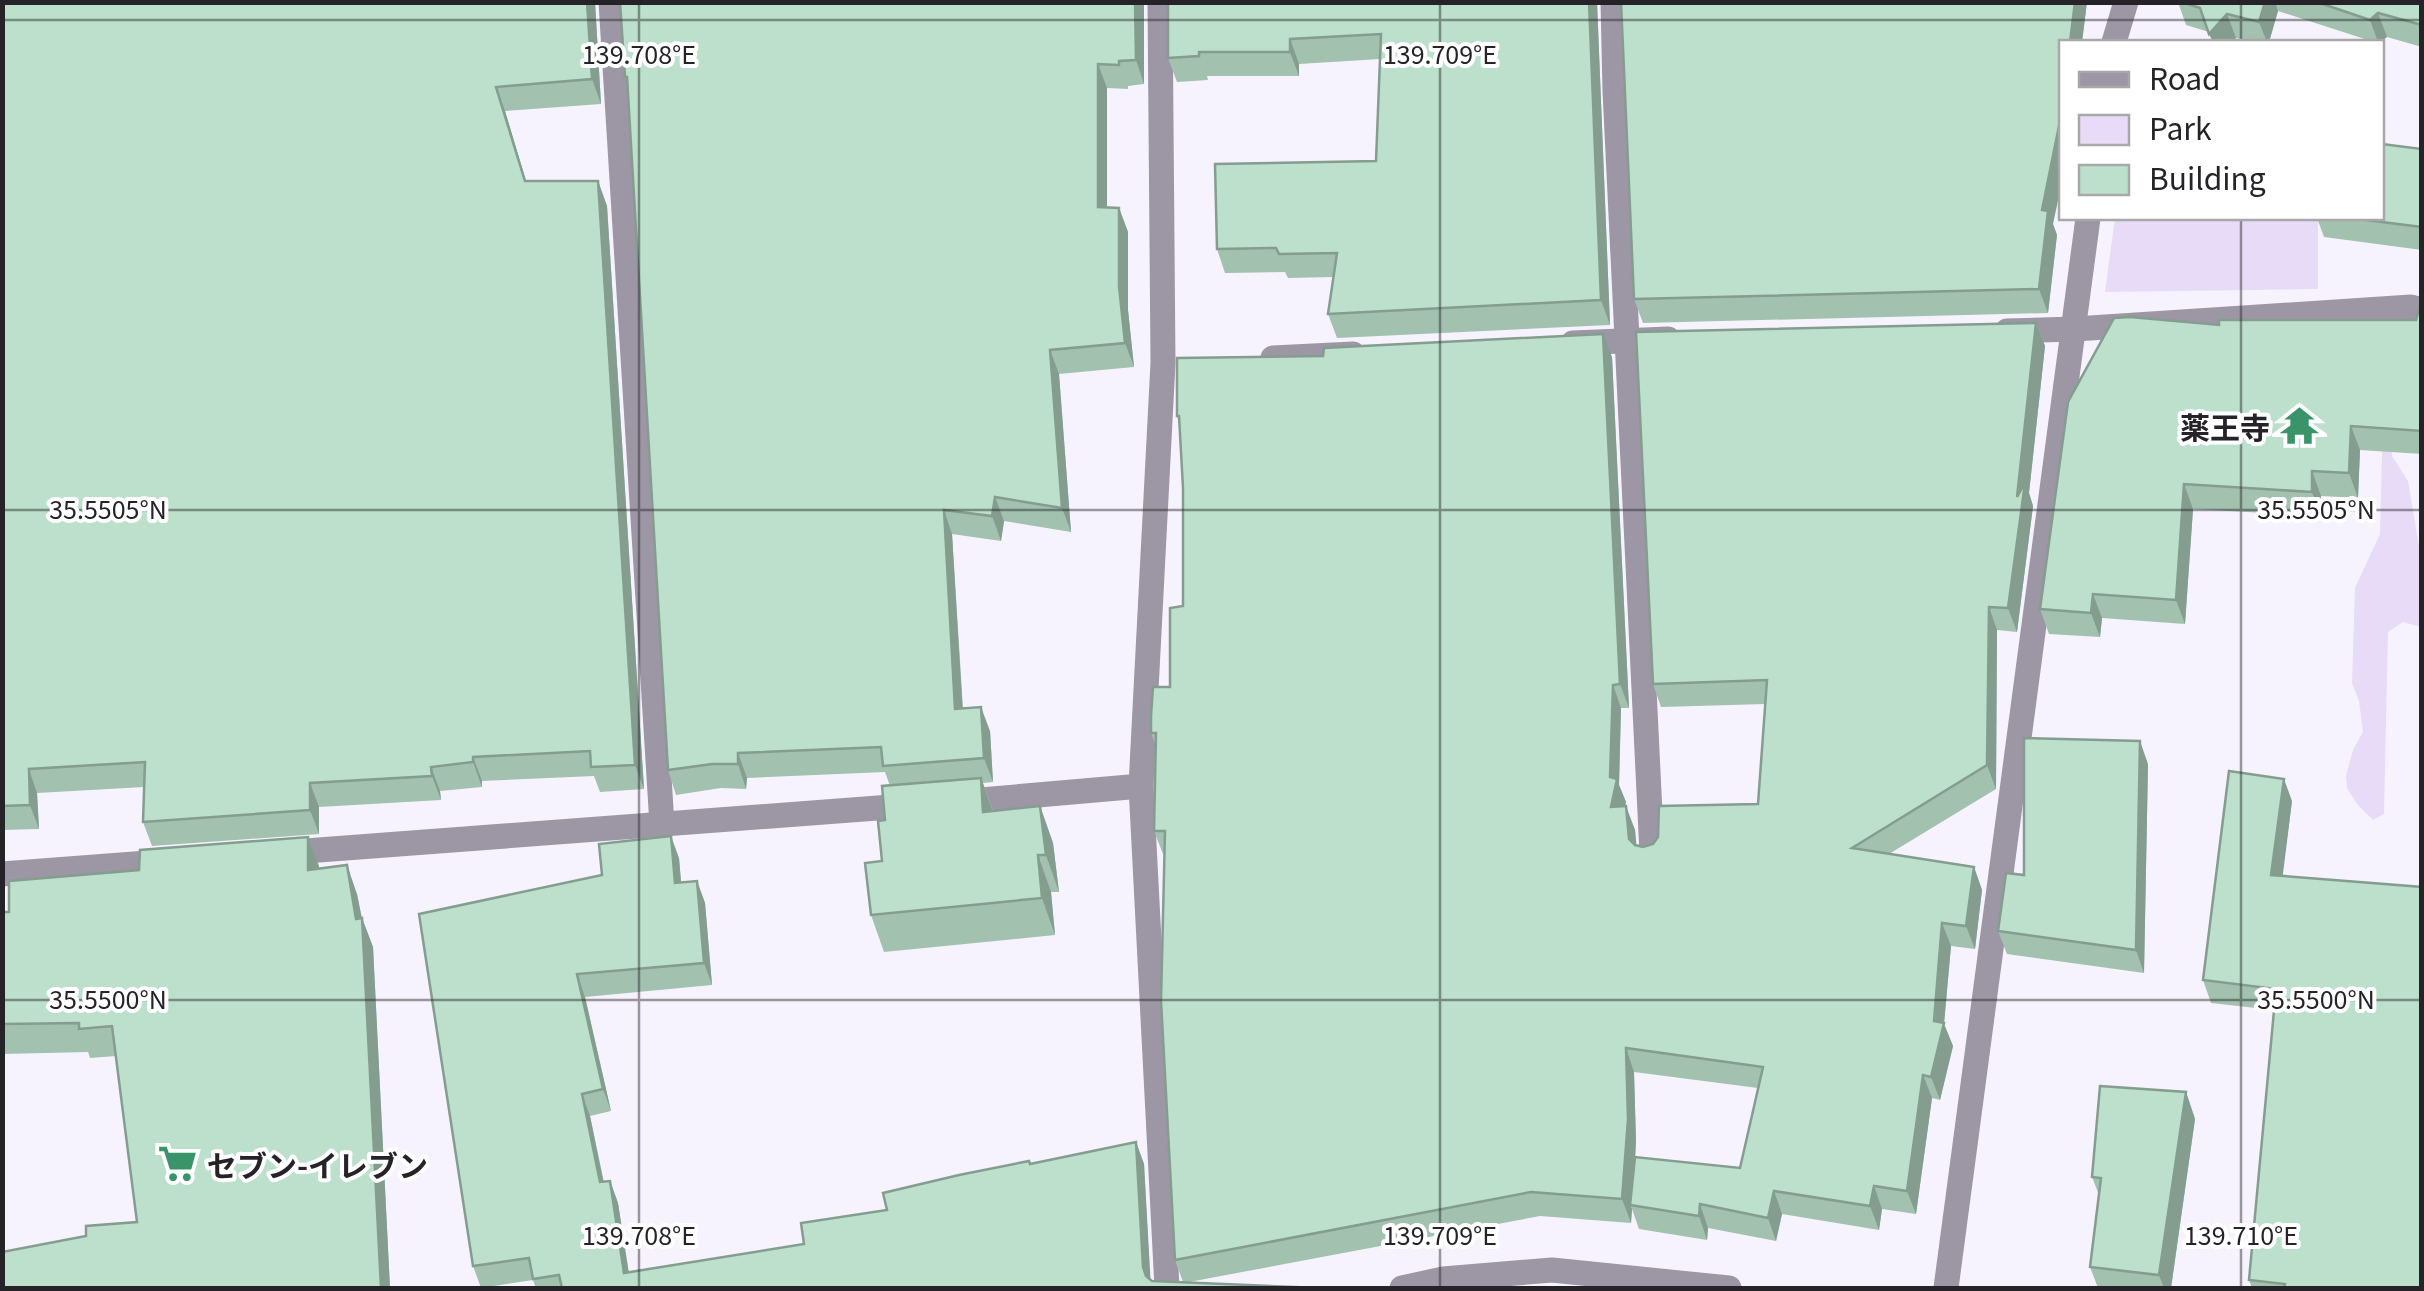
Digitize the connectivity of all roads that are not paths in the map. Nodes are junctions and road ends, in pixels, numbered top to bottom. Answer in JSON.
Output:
{"nodes":[{"id":1,"x":611,"y":2,"type":"edge"},
{"id":2,"x":1160,"y":2,"type":"edge"},
{"id":3,"x":1613,"y":2,"type":"edge"},
{"id":4,"x":2126,"y":2,"type":"edge"},
{"id":5,"x":2115,"y":40,"type":"edge"},
{"id":6,"x":2088,"y":220,"type":"edge"},
{"id":7,"x":2422,"y":310,"type":"edge"},
{"id":8,"x":2075,"y":329,"type":"junction"},
{"id":9,"x":1986,"y":332,"type":"edge"},
{"id":10,"x":1683,"y":338,"type":"edge"},
{"id":11,"x":1626,"y":340,"type":"junction"},
{"id":12,"x":1549,"y":344,"type":"edge"},
{"id":13,"x":1374,"y":352,"type":"edge"},
{"id":14,"x":1258,"y":358,"type":"edge"},
{"id":15,"x":1141,"y":786,"type":"junction"},
{"id":16,"x":662,"y":825,"type":"junction"},
{"id":17,"x":1652,"y":854,"type":"edge"},
{"id":18,"x":254,"y":855,"type":"edge"},
{"id":19,"x":196,"y":860,"type":"edge"},
{"id":20,"x":2,"y":874,"type":"edge"},
{"id":21,"x":1696,"y":1287,"type":"edge"},
{"id":22,"x":1166,"y":1288,"type":"edge"},
{"id":23,"x":1402,"y":1288,"type":"edge"},
{"id":24,"x":1729,"y":1288,"type":"edge"},
{"id":25,"x":1946,"y":1288,"type":"edge"}],
"edges":[{"from":1,"to":16,"type":"street"},
{"from":2,"to":15,"type":"street"},
{"from":3,"to":11,"type":"street"},
{"from":4,"to":5,"type":"street"},
{"from":6,"to":8,"type":"street"},
{"from":7,"to":8,"type":"street"},
{"from":8,"to":9,"type":"street"},
{"from":8,"to":25,"type":"street"},
{"from":10,"to":11,"type":"street"},
{"from":11,"to":12,"type":"street"},
{"from":11,"to":17,"type":"street"},
{"from":13,"to":14,"type":"street"},
{"from":15,"to":16,"type":"street"},
{"from":15,"to":22,"type":"street"},
{"from":16,"to":18,"type":"street"},
{"from":19,"to":20,"type":"street"},
{"from":21,"to":23,"type":"street"},
{"from":21,"to":24,"type":"street"}]}
